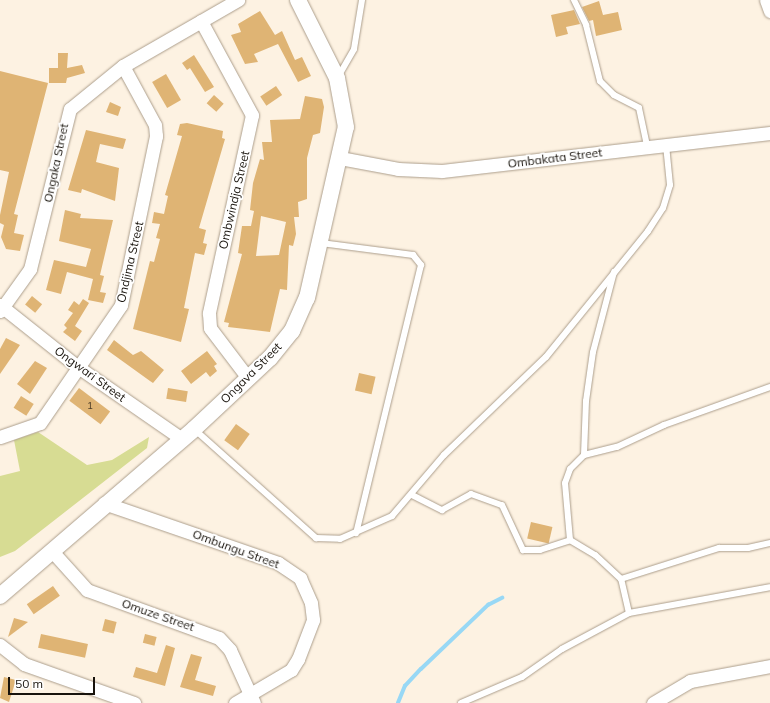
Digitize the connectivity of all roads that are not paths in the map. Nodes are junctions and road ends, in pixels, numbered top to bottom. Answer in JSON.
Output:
{"nodes":[{"id":1,"x":238,"y":0,"type":"edge"},
{"id":2,"x":298,"y":0,"type":"edge"},
{"id":3,"x":362,"y":0,"type":"edge"},
{"id":4,"x":574,"y":0,"type":"edge"},
{"id":5,"x":766,"y":0,"type":"edge"},
{"id":6,"x":770,"y":11,"type":"edge"},
{"id":7,"x":201,"y":21,"type":"junction"},
{"id":8,"x":123,"y":66,"type":"junction"},
{"id":9,"x":337,"y":78,"type":"junction"},
{"id":10,"x":770,"y":133,"type":"edge"},
{"id":11,"x":666,"y":145,"type":"junction"},
{"id":12,"x":648,"y":147,"type":"junction"},
{"id":13,"x":340,"y":158,"type":"junction"},
{"id":14,"x":321,"y":243,"type":"junction"},
{"id":15,"x":614,"y":272,"type":"junction"},
{"id":16,"x":1,"y":308,"type":"edge"},
{"id":17,"x":78,"y":367,"type":"junction"},
{"id":18,"x":248,"y":378,"type":"junction"},
{"id":19,"x":770,"y":387,"type":"edge"},
{"id":20,"x":188,"y":434,"type":"junction"},
{"id":21,"x":0,"y":436,"type":"edge"},
{"id":22,"x":584,"y":455,"type":"junction"},
{"id":23,"x":412,"y":495,"type":"junction"},
{"id":24,"x":104,"y":503,"type":"junction"},
{"id":25,"x":356,"y":533,"type":"junction"},
{"id":26,"x":570,"y":540,"type":"junction"},
{"id":27,"x":770,"y":543,"type":"edge"},
{"id":28,"x":51,"y":550,"type":"junction"},
{"id":29,"x":621,"y":579,"type":"junction"},
{"id":30,"x":770,"y":587,"type":"edge"},
{"id":31,"x":0,"y":596,"type":"edge"},
{"id":32,"x":629,"y":613,"type":"junction"},
{"id":33,"x":0,"y":645,"type":"edge"},
{"id":34,"x":769,"y":669,"type":"edge"},
{"id":35,"x":252,"y":698,"type":"edge"},
{"id":36,"x":134,"y":703,"type":"edge"},
{"id":37,"x":235,"y":703,"type":"edge"},
{"id":38,"x":461,"y":703,"type":"edge"},
{"id":39,"x":652,"y":703,"type":"edge"}],
"edges":[{"from":1,"to":7,"type":"street","name":"Ongaka Street"},
{"from":2,"to":9,"type":"street","name":"Ongava Street"},
{"from":3,"to":9,"type":"lane"},
{"from":4,"to":12,"type":"lane"},
{"from":5,"to":6,"type":"street"},
{"from":7,"to":8,"type":"street","name":"Ongaka Street"},
{"from":7,"to":18,"type":"street","name":"Ombwindja Street"},
{"from":8,"to":16,"type":"street","name":"Ongaka Street"},
{"from":8,"to":17,"type":"street","name":"Ondjima Street"},
{"from":9,"to":13,"type":"street","name":"Ongava Street"},
{"from":10,"to":11,"type":"street","name":"Ombakata Street"},
{"from":11,"to":12,"type":"street","name":"Ombakata Street"},
{"from":11,"to":15,"type":"lane"},
{"from":12,"to":13,"type":"street","name":"Ombakata Street"},
{"from":13,"to":14,"type":"street","name":"Ongava Street"},
{"from":14,"to":18,"type":"street","name":"Ongava Street"},
{"from":14,"to":25,"type":"lane"},
{"from":15,"to":22,"type":"lane"},
{"from":15,"to":23,"type":"lane"},
{"from":16,"to":17,"type":"street","name":"Ongwari Street"},
{"from":17,"to":20,"type":"street","name":"Ongwari Street"},
{"from":17,"to":21,"type":"street","name":"Ondjima Street"},
{"from":18,"to":20,"type":"street","name":"Ongava Street"},
{"from":19,"to":22,"type":"lane"},
{"from":20,"to":24,"type":"street","name":"Ongava Street"},
{"from":20,"to":25,"type":"lane"},
{"from":22,"to":26,"type":"lane"},
{"from":23,"to":25,"type":"lane"},
{"from":23,"to":26,"type":"lane"},
{"from":24,"to":28,"type":"street","name":"Ongava Street"},
{"from":24,"to":35,"type":"street","name":"Ombungu Street"},
{"from":26,"to":29,"type":"lane"},
{"from":27,"to":29,"type":"lane"},
{"from":28,"to":31,"type":"street","name":"Ongava Street"},
{"from":28,"to":35,"type":"street","name":"Omuze Street"},
{"from":29,"to":32,"type":"lane"},
{"from":30,"to":32,"type":"lane"},
{"from":32,"to":38,"type":"lane"},
{"from":33,"to":36,"type":"street"},
{"from":34,"to":39,"type":"street"},
{"from":35,"to":37,"type":"street","name":"Ombungu Street"}]}
